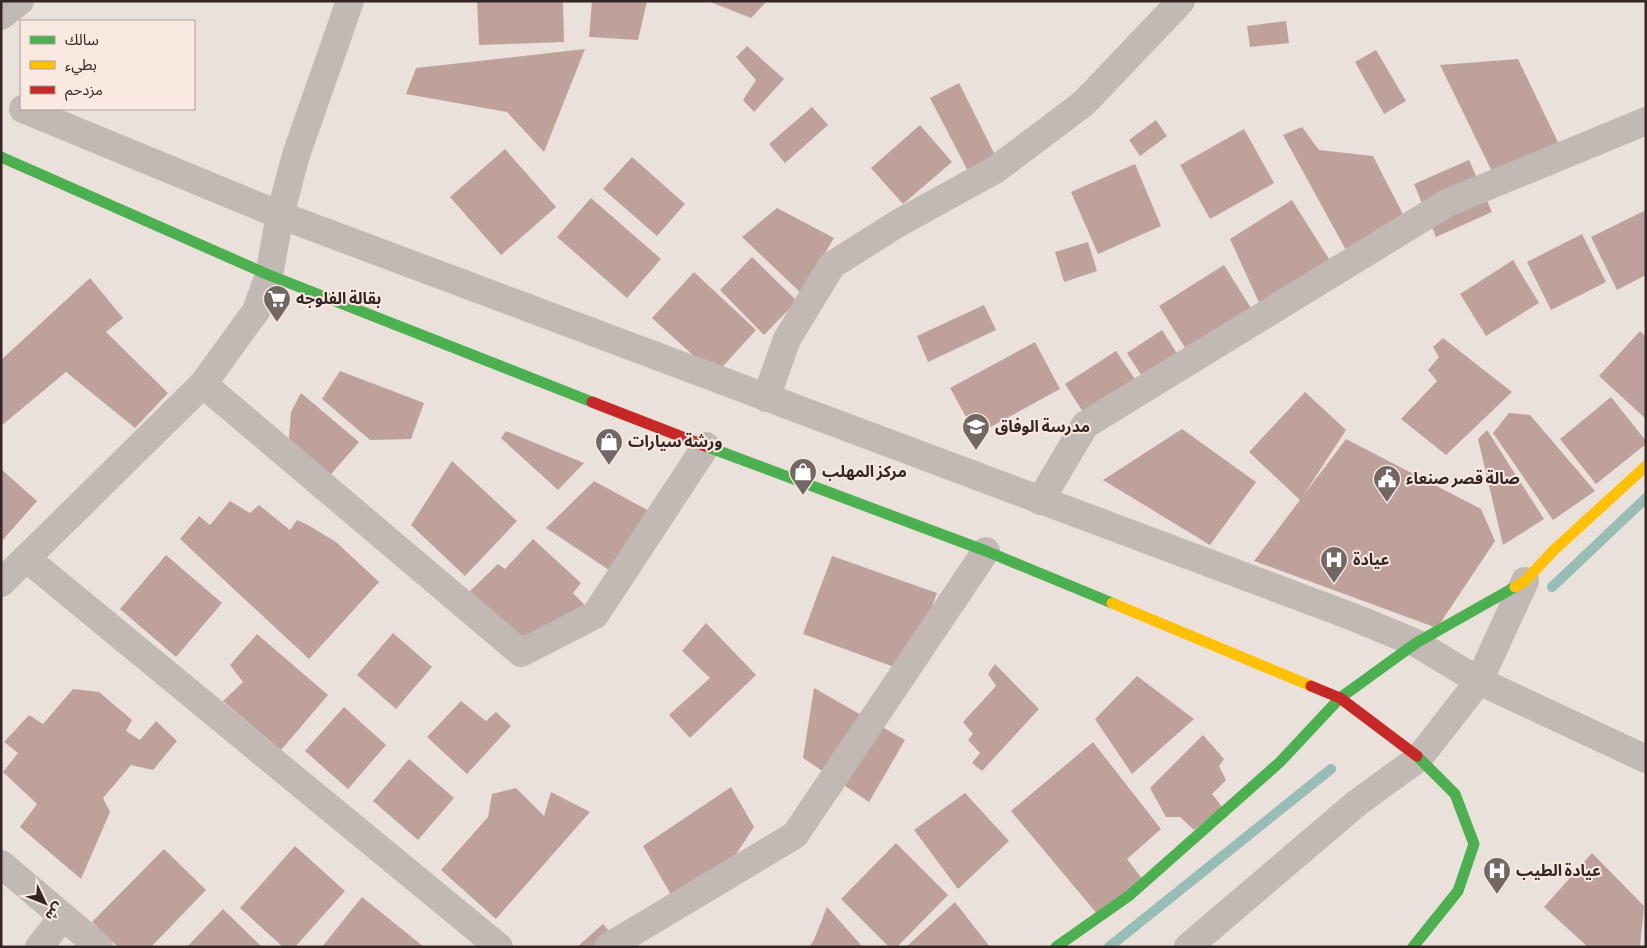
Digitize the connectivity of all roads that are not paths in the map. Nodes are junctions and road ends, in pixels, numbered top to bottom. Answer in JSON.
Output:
{"nodes":[{"id":1,"x":20,"y":1,"type":"edge"},
{"id":2,"x":350,"y":1,"type":"edge"},
{"id":3,"x":1181,"y":1,"type":"edge"},
{"id":4,"x":1,"y":16,"type":"edge"},
{"id":5,"x":1,"y":107,"type":"edge"},
{"id":6,"x":20,"y":107,"type":"edge"},
{"id":7,"x":27,"y":110,"type":"edge"},
{"id":8,"x":1646,"y":122,"type":"edge"},
{"id":9,"x":1,"y":157,"type":"edge"},
{"id":10,"x":280,"y":215,"type":"junction"},
{"id":11,"x":269,"y":275,"type":"junction"},
{"id":12,"x":202,"y":384,"type":"junction"},
{"id":13,"x":766,"y":398,"type":"junction"},
{"id":14,"x":706,"y":446,"type":"junction"},
{"id":15,"x":1646,"y":466,"type":"edge"},
{"id":16,"x":1040,"y":501,"type":"junction"},
{"id":17,"x":986,"y":552,"type":"junction"},
{"id":18,"x":26,"y":558,"type":"junction"},
{"id":19,"x":1525,"y":581,"type":"junction"},
{"id":20,"x":1,"y":583,"type":"edge"},
{"id":21,"x":1416,"y":643,"type":"junction"},
{"id":22,"x":1479,"y":681,"type":"junction"},
{"id":23,"x":1340,"y":698,"type":"junction"},
{"id":24,"x":1419,"y":758,"type":"junction"},
{"id":25,"x":1646,"y":759,"type":"edge"},
{"id":26,"x":1,"y":864,"type":"edge"},
{"id":27,"x":63,"y":917,"type":"junction"},
{"id":28,"x":39,"y":947,"type":"edge"},
{"id":29,"x":99,"y":947,"type":"edge"},
{"id":30,"x":499,"y":947,"type":"edge"},
{"id":31,"x":608,"y":947,"type":"edge"},
{"id":32,"x":1056,"y":947,"type":"edge"},
{"id":33,"x":1188,"y":947,"type":"edge"},
{"id":34,"x":1413,"y":947,"type":"edge"}],
"edges":[{"from":1,"to":4,"type":"street"},
{"from":2,"to":10,"type":"street"},
{"from":3,"to":13,"type":"street"},
{"from":5,"to":6,"type":"street"},
{"from":7,"to":10,"type":"street"},
{"from":8,"to":16,"type":"street"},
{"from":9,"to":11,"type":"street"},
{"from":10,"to":11,"type":"street"},
{"from":10,"to":13,"type":"street"},
{"from":11,"to":12,"type":"street"},
{"from":11,"to":14,"type":"street"},
{"from":12,"to":14,"type":"street"},
{"from":12,"to":18,"type":"street"},
{"from":13,"to":16,"type":"street"},
{"from":14,"to":17,"type":"street"},
{"from":15,"to":19,"type":"street"},
{"from":16,"to":21,"type":"street"},
{"from":17,"to":23,"type":"street"},
{"from":17,"to":31,"type":"street"},
{"from":18,"to":20,"type":"street"},
{"from":18,"to":30,"type":"street"},
{"from":19,"to":21,"type":"street"},
{"from":19,"to":22,"type":"street"},
{"from":21,"to":22,"type":"street"},
{"from":21,"to":23,"type":"street"},
{"from":22,"to":24,"type":"street"},
{"from":22,"to":25,"type":"street"},
{"from":23,"to":24,"type":"street"},
{"from":23,"to":32,"type":"street"},
{"from":24,"to":33,"type":"street"},
{"from":24,"to":34,"type":"street"},
{"from":26,"to":27,"type":"street"},
{"from":27,"to":28,"type":"street"},
{"from":27,"to":29,"type":"street"}]}
